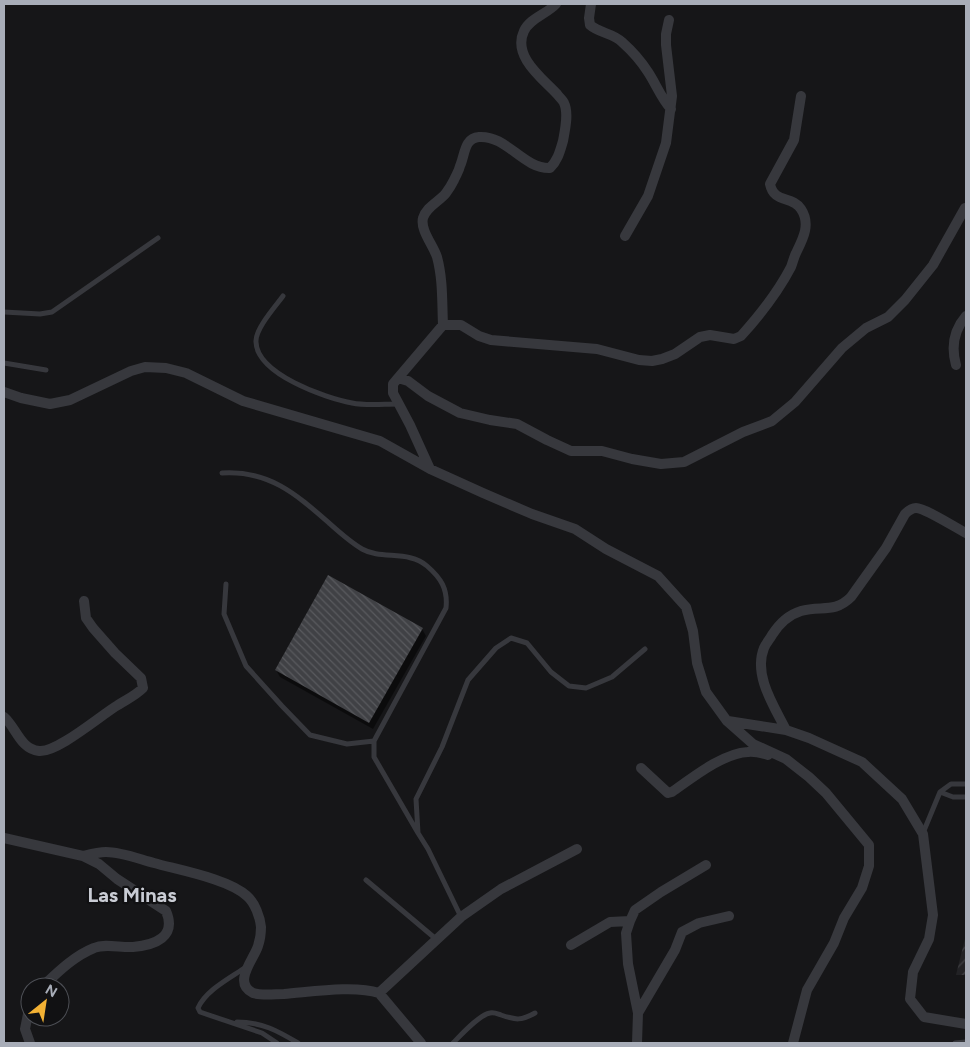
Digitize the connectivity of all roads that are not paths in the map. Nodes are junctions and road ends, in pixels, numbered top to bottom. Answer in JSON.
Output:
{"nodes":[{"id":1,"x":556,"y":4,"type":"edge"},
{"id":2,"x":591,"y":4,"type":"edge"},
{"id":3,"x":669,"y":20,"type":"dead end"},
{"id":4,"x":802,"y":96,"type":"dead end"},
{"id":5,"x":671,"y":109,"type":"junction"},
{"id":6,"x":965,"y":208,"type":"edge"},
{"id":7,"x":625,"y":236,"type":"dead end"},
{"id":8,"x":158,"y":238,"type":"dead end"},
{"id":9,"x":283,"y":296,"type":"dead end"},
{"id":10,"x":4,"y":312,"type":"edge"},
{"id":11,"x":966,"y":316,"type":"edge"},
{"id":12,"x":443,"y":325,"type":"junction"},
{"id":13,"x":4,"y":363,"type":"edge"},
{"id":14,"x":956,"y":365,"type":"dead end"},
{"id":15,"x":46,"y":370,"type":"dead end"},
{"id":16,"x":398,"y":378,"type":"junction"},
{"id":17,"x":4,"y":392,"type":"edge"},
{"id":18,"x":398,"y":404,"type":"junction"},
{"id":19,"x":430,"y":468,"type":"junction"},
{"id":20,"x":222,"y":473,"type":"dead end"},
{"id":21,"x":966,"y":533,"type":"edge"},
{"id":22,"x":226,"y":584,"type":"dead end"},
{"id":23,"x":84,"y":601,"type":"dead end"},
{"id":24,"x":645,"y":649,"type":"dead end"},
{"id":25,"x":4,"y":717,"type":"edge"},
{"id":26,"x":727,"y":721,"type":"junction"},
{"id":27,"x":786,"y":730,"type":"junction"},
{"id":28,"x":374,"y":741,"type":"junction"},
{"id":29,"x":786,"y":759,"type":"junction"},
{"id":30,"x":641,"y":768,"type":"dead end"},
{"id":31,"x":966,"y":784,"type":"edge"},
{"id":32,"x":940,"y":792,"type":"junction"},
{"id":33,"x":966,"y":797,"type":"edge"},
{"id":34,"x":418,"y":833,"type":"junction"},
{"id":35,"x":923,"y":834,"type":"junction"},
{"id":36,"x":4,"y":838,"type":"edge"},
{"id":37,"x":577,"y":849,"type":"dead end"},
{"id":38,"x":83,"y":856,"type":"junction"},
{"id":39,"x":706,"y":865,"type":"dead end"},
{"id":40,"x":366,"y":880,"type":"dead end"},
{"id":41,"x":729,"y":916,"type":"dead end"},
{"id":42,"x":461,"y":917,"type":"junction"},
{"id":43,"x":630,"y":921,"type":"junction"},
{"id":44,"x":436,"y":940,"type":"junction"},
{"id":45,"x":571,"y":945,"type":"dead end"},
{"id":46,"x":247,"y":967,"type":"junction"},
{"id":47,"x":53,"y":977,"type":"edge"},
{"id":48,"x":378,"y":993,"type":"junction"},
{"id":49,"x":535,"y":1013,"type":"dead end"},
{"id":50,"x":638,"y":1013,"type":"junction"},
{"id":51,"x":230,"y":1022,"type":"junction"},
{"id":52,"x":966,"y":1024,"type":"edge"},
{"id":53,"x":25,"y":1027,"type":"edge"},
{"id":54,"x":966,"y":1042,"type":"edge"},
{"id":55,"x":30,"y":1043,"type":"edge"},
{"id":56,"x":276,"y":1043,"type":"edge"},
{"id":57,"x":298,"y":1043,"type":"edge"},
{"id":58,"x":421,"y":1043,"type":"edge"},
{"id":59,"x":453,"y":1043,"type":"edge"},
{"id":60,"x":637,"y":1043,"type":"edge"},
{"id":61,"x":793,"y":1043,"type":"edge"},
{"id":62,"x":955,"y":1043,"type":"edge"}],
"edges":[{"from":1,"to":12,"type":"street"},
{"from":2,"to":5,"type":"street"},
{"from":3,"to":5,"type":"street"},
{"from":4,"to":12,"type":"street"},
{"from":5,"to":7,"type":"street"},
{"from":6,"to":16,"type":"street"},
{"from":8,"to":10,"type":"lane"},
{"from":9,"to":18,"type":"lane"},
{"from":11,"to":14,"type":"street"},
{"from":12,"to":16,"type":"street"},
{"from":13,"to":15,"type":"lane"},
{"from":16,"to":18,"type":"street"},
{"from":17,"to":19,"type":"street"},
{"from":18,"to":19,"type":"street"},
{"from":19,"to":26,"type":"street"},
{"from":20,"to":28,"type":"lane"},
{"from":21,"to":27,"type":"street"},
{"from":22,"to":28,"type":"lane"},
{"from":23,"to":25,"type":"street"},
{"from":24,"to":34,"type":"lane"},
{"from":26,"to":27,"type":"street"},
{"from":26,"to":29,"type":"street"},
{"from":27,"to":35,"type":"street"},
{"from":28,"to":34,"type":"lane"},
{"from":29,"to":30,"type":"street"},
{"from":29,"to":61,"type":"street"},
{"from":31,"to":32,"type":"lane"},
{"from":32,"to":33,"type":"lane"},
{"from":32,"to":35,"type":"lane"},
{"from":34,"to":42,"type":"lane"},
{"from":35,"to":52,"type":"street"},
{"from":36,"to":38,"type":"street"},
{"from":37,"to":42,"type":"street"},
{"from":38,"to":46,"type":"street"},
{"from":38,"to":47,"type":"street"},
{"from":39,"to":43,"type":"street"},
{"from":40,"to":44,"type":"lane"},
{"from":41,"to":50,"type":"street"},
{"from":42,"to":44,"type":"street"},
{"from":43,"to":45,"type":"street"},
{"from":43,"to":50,"type":"street"},
{"from":44,"to":48,"type":"street"},
{"from":46,"to":48,"type":"street"},
{"from":46,"to":51,"type":"lane"},
{"from":48,"to":58,"type":"street"},
{"from":49,"to":59,"type":"lane"},
{"from":50,"to":60,"type":"street"},
{"from":51,"to":56,"type":"lane"},
{"from":51,"to":57,"type":"lane"},
{"from":53,"to":55,"type":"street"},
{"from":54,"to":62,"type":"lane"}]}
